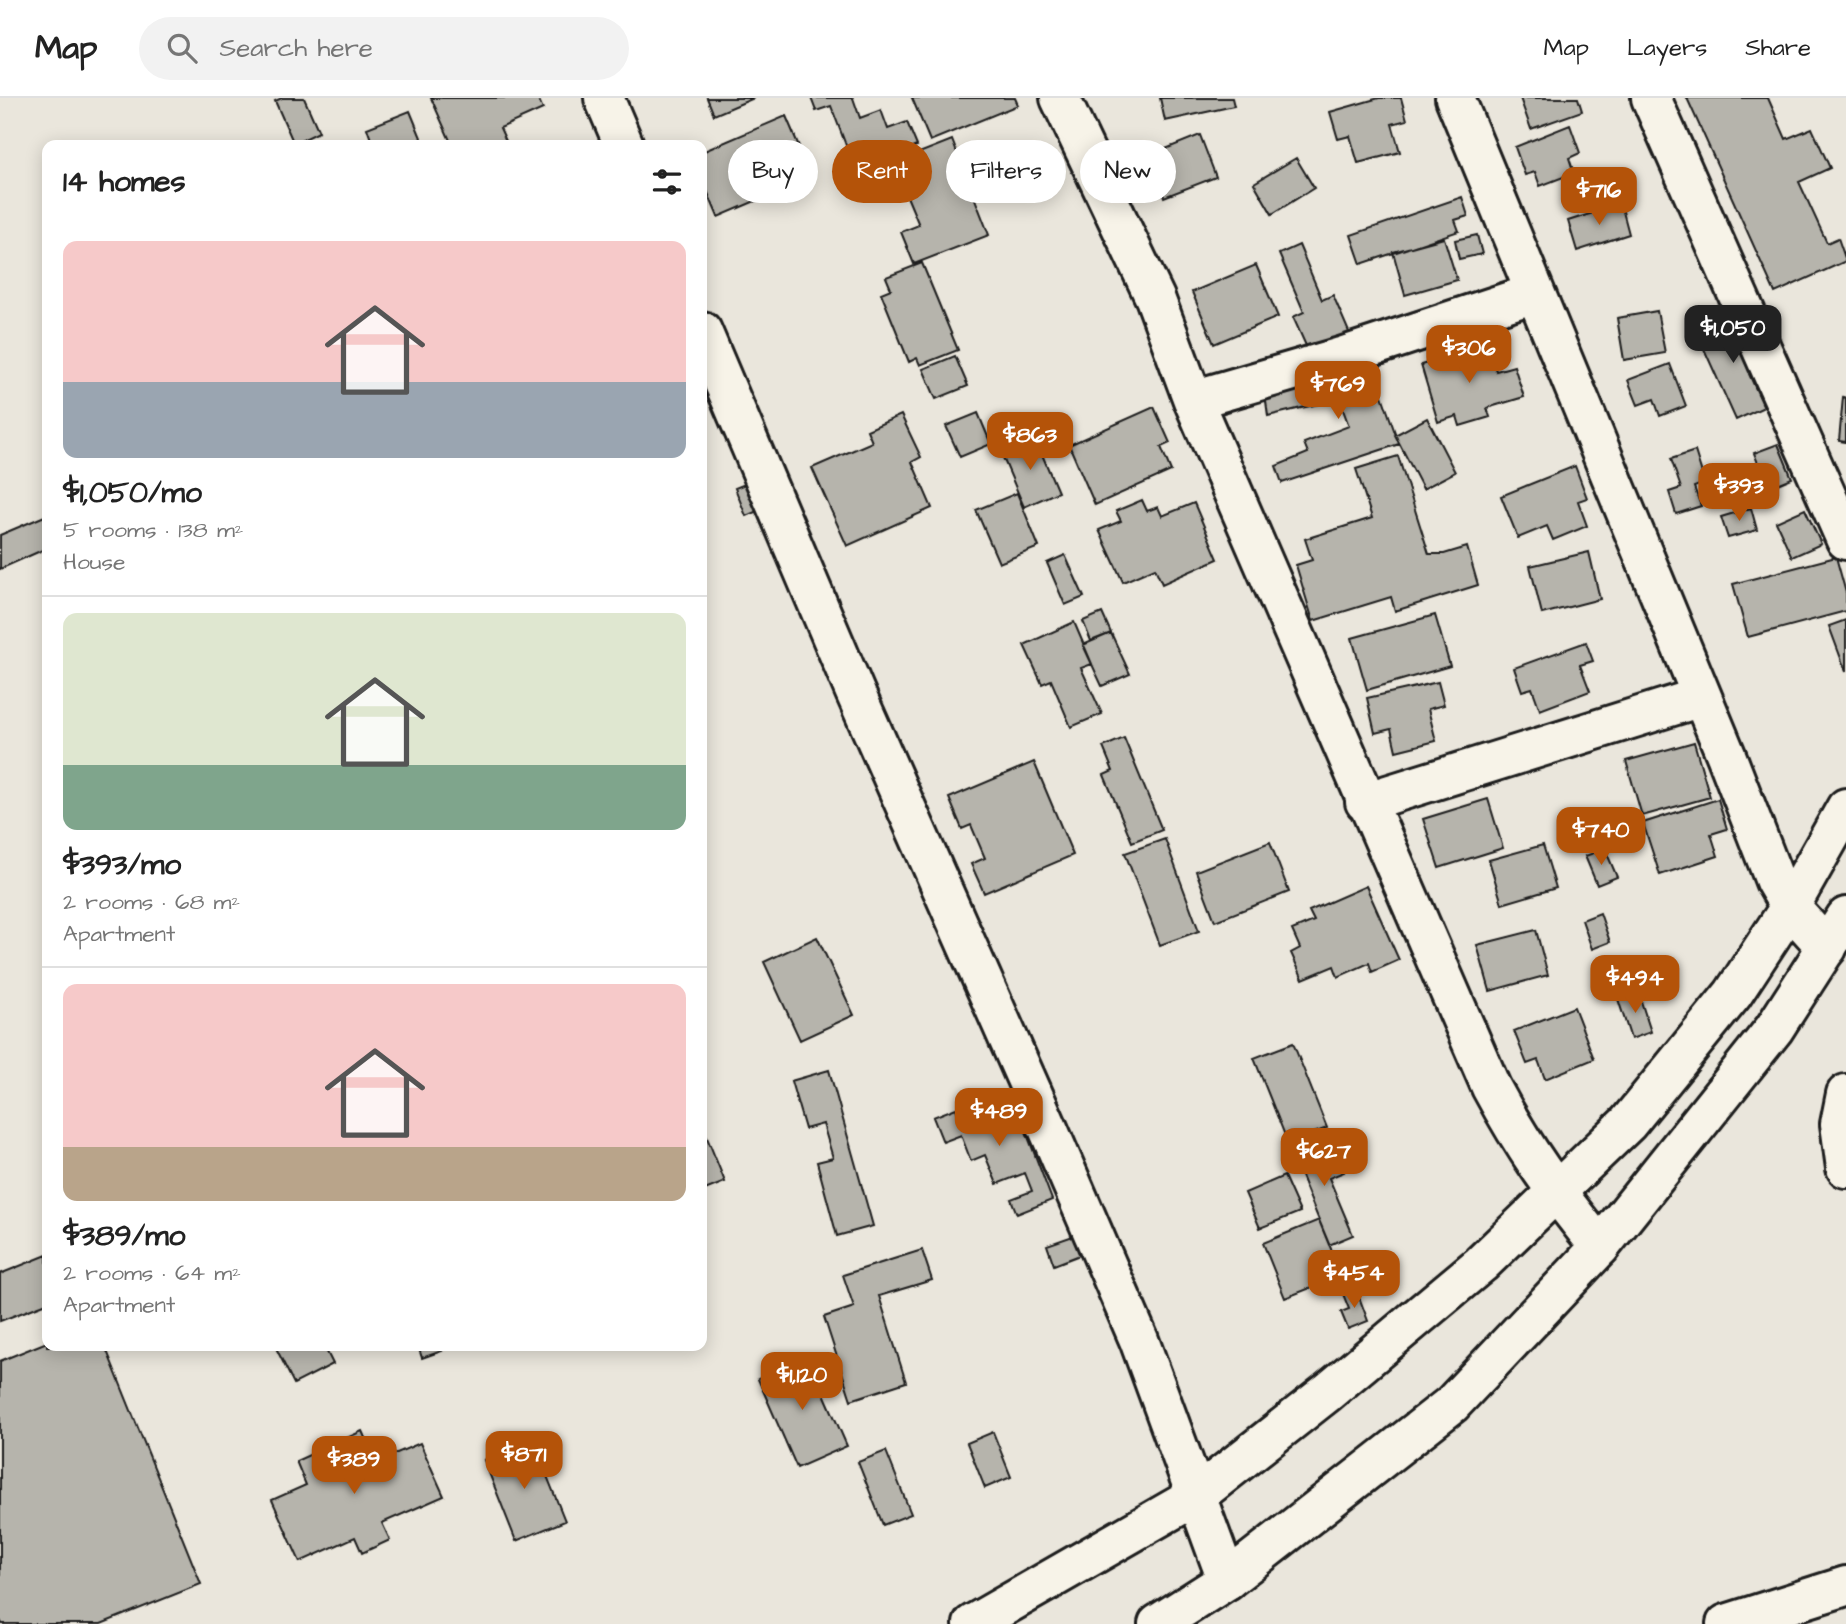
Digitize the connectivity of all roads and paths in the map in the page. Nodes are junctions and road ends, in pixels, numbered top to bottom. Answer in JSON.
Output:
{"nodes":[{"id":1,"x":604,"y":98,"type":"edge"},
{"id":2,"x":1060,"y":98,"type":"edge"},
{"id":3,"x":1455,"y":98,"type":"edge"},
{"id":4,"x":1651,"y":98,"type":"edge"},
{"id":5,"x":622,"y":140,"type":"edge"},
{"id":6,"x":1535,"y":293,"type":"junction"},
{"id":7,"x":707,"y":343,"type":"edge"},
{"id":8,"x":1193,"y":400,"type":"junction"},
{"id":9,"x":1846,"y":540,"type":"edge"},
{"id":10,"x":1701,"y":697,"type":"junction"},
{"id":11,"x":1365,"y":802,"type":"junction"},
{"id":12,"x":1846,"y":808,"type":"edge"},
{"id":13,"x":1790,"y":907,"type":"junction"},
{"id":14,"x":1837,"y":933,"type":"edge"},
{"id":15,"x":1846,"y":1094,"type":"edge"},
{"id":16,"x":1846,"y":1168,"type":"edge"},
{"id":17,"x":1555,"y":1193,"type":"junction"},
{"id":18,"x":1600,"y":1247,"type":"junction"},
{"id":19,"x":1196,"y":1496,"type":"junction"},
{"id":20,"x":1227,"y":1580,"type":"junction"},
{"id":21,"x":1846,"y":1586,"type":"edge"},
{"id":22,"x":973,"y":1624,"type":"edge"},
{"id":23,"x":1158,"y":1624,"type":"edge"},
{"id":24,"x":1726,"y":1624,"type":"edge"}],
"edges":[{"from":1,"to":5,"type":"main road"},
{"from":2,"to":8,"type":"main road"},
{"from":3,"to":6,"type":"main road"},
{"from":4,"to":9,"type":"main road"},
{"from":6,"to":8,"type":"main road"},
{"from":6,"to":10,"type":"main road"},
{"from":7,"to":19,"type":"main road"},
{"from":8,"to":11,"type":"main road"},
{"from":10,"to":11,"type":"main road"},
{"from":10,"to":13,"type":"main road"},
{"from":11,"to":17,"type":"main road"},
{"from":12,"to":13,"type":"main road"},
{"from":13,"to":14,"type":"main road"},
{"from":13,"to":17,"type":"main road"},
{"from":14,"to":18,"type":"main road"},
{"from":15,"to":16,"type":"main road"},
{"from":17,"to":18,"type":"main road"},
{"from":17,"to":19,"type":"main road"},
{"from":18,"to":20,"type":"main road"},
{"from":19,"to":20,"type":"main road"},
{"from":19,"to":22,"type":"main road"},
{"from":20,"to":23,"type":"main road"},
{"from":21,"to":24,"type":"main road"}]}
